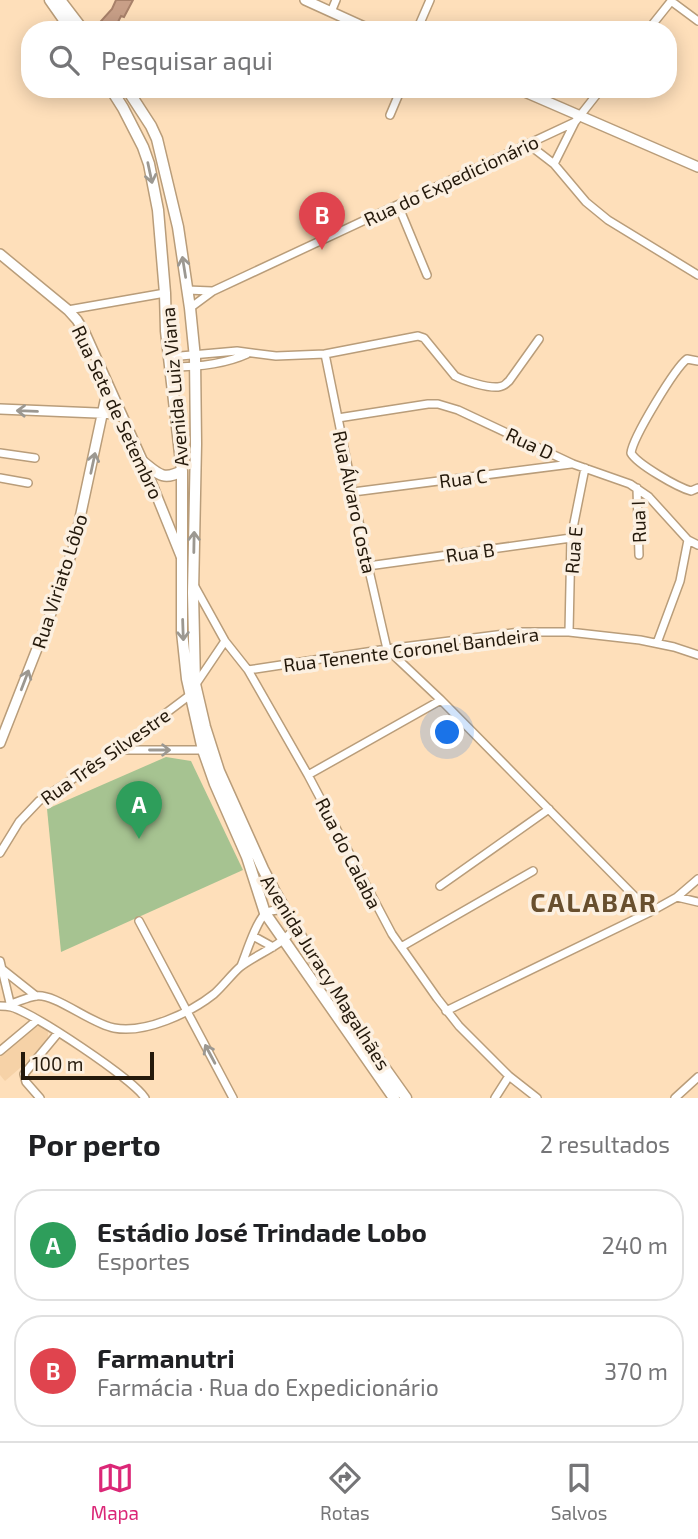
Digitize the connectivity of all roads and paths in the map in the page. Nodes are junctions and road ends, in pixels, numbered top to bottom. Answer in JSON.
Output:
{"nodes":[{"id":1,"x":50,"y":0,"type":"edge"},
{"id":2,"x":60,"y":0,"type":"edge"},
{"id":3,"x":305,"y":0,"type":"edge"},
{"id":4,"x":336,"y":0,"type":"edge"},
{"id":5,"x":430,"y":0,"type":"edge"},
{"id":6,"x":672,"y":1,"type":"edge"},
{"id":7,"x":331,"y":12,"type":"junction"},
{"id":8,"x":65,"y":21,"type":"edge"},
{"id":9,"x":76,"y":21,"type":"edge"},
{"id":10,"x":351,"y":21,"type":"edge"},
{"id":11,"x":421,"y":21,"type":"edge"},
{"id":12,"x":655,"y":21,"type":"edge"},
{"id":13,"x":698,"y":21,"type":"edge"},
{"id":14,"x":116,"y":98,"type":"edge"},
{"id":15,"x":133,"y":98,"type":"edge"},
{"id":16,"x":397,"y":98,"type":"edge"},
{"id":17,"x":536,"y":98,"type":"edge"},
{"id":18,"x":594,"y":98,"type":"edge"},
{"id":19,"x":390,"y":115,"type":"dead end"},
{"id":20,"x":578,"y":119,"type":"junction"},
{"id":21,"x":151,"y":126,"type":"junction"},
{"id":22,"x":136,"y":132,"type":"junction"},
{"id":23,"x":528,"y":144,"type":"junction"},
{"id":24,"x":554,"y":164,"type":"junction"},
{"id":25,"x":698,"y":167,"type":"edge"},
{"id":26,"x":398,"y":205,"type":"junction"},
{"id":27,"x":0,"y":254,"type":"edge"},
{"id":28,"x":427,"y":275,"type":"dead end"},
{"id":29,"x":698,"y":275,"type":"edge"},
{"id":30,"x":187,"y":290,"type":"junction"},
{"id":31,"x":213,"y":291,"type":"junction"},
{"id":32,"x":165,"y":293,"type":"junction"},
{"id":33,"x":190,"y":309,"type":"junction"},
{"id":34,"x":68,"y":310,"type":"junction"},
{"id":35,"x":539,"y":339,"type":"dead end"},
{"id":36,"x":324,"y":354,"type":"junction"},
{"id":37,"x":195,"y":360,"type":"junction"},
{"id":38,"x":698,"y":360,"type":"edge"},
{"id":39,"x":170,"y":362,"type":"junction"},
{"id":40,"x":108,"y":387,"type":"junction"},
{"id":41,"x":0,"y":410,"type":"edge"},
{"id":42,"x":103,"y":414,"type":"junction"},
{"id":43,"x":121,"y":414,"type":"junction"},
{"id":44,"x":338,"y":418,"type":"junction"},
{"id":45,"x":0,"y":453,"type":"edge"},
{"id":46,"x":35,"y":458,"type":"dead end"},
{"id":47,"x":143,"y":462,"type":"junction"},
{"id":48,"x":573,"y":464,"type":"junction"},
{"id":49,"x":585,"y":468,"type":"junction"},
{"id":50,"x":182,"y":471,"type":"junction"},
{"id":51,"x":0,"y":478,"type":"edge"},
{"id":52,"x":28,"y":483,"type":"dead end"},
{"id":53,"x":637,"y":488,"type":"junction"},
{"id":54,"x":698,"y":488,"type":"edge"},
{"id":55,"x":353,"y":492,"type":"junction"},
{"id":56,"x":571,"y":538,"type":"junction"},
{"id":57,"x":688,"y":540,"type":"junction"},
{"id":58,"x":698,"y":545,"type":"edge"},
{"id":59,"x":639,"y":555,"type":"dead end"},
{"id":60,"x":182,"y":559,"type":"junction"},
{"id":61,"x":368,"y":566,"type":"junction"},
{"id":62,"x":193,"y":582,"type":"junction"},
{"id":63,"x":569,"y":632,"type":"junction"},
{"id":64,"x":225,"y":641,"type":"junction"},
{"id":65,"x":657,"y":643,"type":"junction"},
{"id":66,"x":387,"y":649,"type":"junction"},
{"id":67,"x":698,"y":655,"type":"edge"},
{"id":68,"x":248,"y":670,"type":"junction"},
{"id":69,"x":195,"y":684,"type":"junction"},
{"id":70,"x":190,"y":695,"type":"junction"},
{"id":71,"x":441,"y":700,"type":"junction"},
{"id":72,"x":0,"y":743,"type":"edge"},
{"id":73,"x":117,"y":750,"type":"junction"},
{"id":74,"x":203,"y":750,"type":"junction"},
{"id":75,"x":308,"y":775,"type":"junction"},
{"id":76,"x":549,"y":808,"type":"junction"},
{"id":77,"x":0,"y":853,"type":"edge"},
{"id":78,"x":533,"y":871,"type":"dead end"},
{"id":79,"x":698,"y":879,"type":"edge"},
{"id":80,"x":440,"y":886,"type":"dead end"},
{"id":81,"x":677,"y":897,"type":"junction"},
{"id":82,"x":698,"y":902,"type":"edge"},
{"id":83,"x":286,"y":910,"type":"junction"},
{"id":84,"x":650,"y":912,"type":"junction"},
{"id":85,"x":265,"y":914,"type":"junction"},
{"id":86,"x":139,"y":921,"type":"dead end"},
{"id":87,"x":296,"y":926,"type":"junction"},
{"id":88,"x":253,"y":936,"type":"junction"},
{"id":89,"x":283,"y":940,"type":"junction"},
{"id":90,"x":273,"y":947,"type":"junction"},
{"id":91,"x":401,"y":947,"type":"junction"},
{"id":92,"x":1,"y":965,"type":"edge"},
{"id":93,"x":241,"y":967,"type":"junction"},
{"id":94,"x":36,"y":996,"type":"junction"},
{"id":95,"x":341,"y":1003,"type":"junction"},
{"id":96,"x":10,"y":1005,"type":"junction"},
{"id":97,"x":0,"y":1006,"type":"edge"},
{"id":98,"x":331,"y":1009,"type":"junction"},
{"id":99,"x":186,"y":1010,"type":"junction"},
{"id":100,"x":446,"y":1011,"type":"junction"},
{"id":101,"x":37,"y":1020,"type":"junction"},
{"id":102,"x":353,"y":1031,"type":"junction"},
{"id":103,"x":58,"y":1033,"type":"junction"},
{"id":104,"x":0,"y":1051,"type":"edge"},
{"id":105,"x":509,"y":1076,"type":"junction"},
{"id":106,"x":698,"y":1077,"type":"edge"},
{"id":107,"x":40,"y":1098,"type":"edge"},
{"id":108,"x":145,"y":1098,"type":"edge"},
{"id":109,"x":233,"y":1098,"type":"edge"},
{"id":110,"x":394,"y":1098,"type":"edge"},
{"id":111,"x":407,"y":1098,"type":"edge"},
{"id":112,"x":495,"y":1098,"type":"edge"},
{"id":113,"x":537,"y":1098,"type":"edge"},
{"id":114,"x":675,"y":1098,"type":"edge"}],
"edges":[{"from":1,"to":8,"type":"main road"},
{"from":2,"to":9,"type":"main road"},
{"from":3,"to":7,"type":"street"},
{"from":4,"to":7,"type":"street"},
{"from":5,"to":11,"type":"street"},
{"from":6,"to":12,"type":"street"},
{"from":6,"to":13,"type":"street"},
{"from":7,"to":10,"type":"street"},
{"from":14,"to":22,"type":"main road","name":"Avenida Luiz Viana"},
{"from":15,"to":21,"type":"main road","name":"Avenida Luiz Viana"},
{"from":16,"to":19,"type":"street"},
{"from":17,"to":20,"type":"street"},
{"from":18,"to":20,"type":"street"},
{"from":20,"to":23,"type":"street","name":"Rua do Expedicionário"},
{"from":20,"to":24,"type":"street","name":"Rua do Expedicionário"},
{"from":20,"to":25,"type":"street"},
{"from":21,"to":22,"type":"main road"},
{"from":30,"to":21,"type":"main road","name":"Avenida Luiz Viana","one_way":true},
{"from":22,"to":32,"type":"main road","name":"Avenida Luiz Viana","one_way":true},
{"from":23,"to":24,"type":"street"},
{"from":23,"to":26,"type":"street","name":"Rua do Expedicionário"},
{"from":24,"to":29,"type":"street"},
{"from":26,"to":28,"type":"street"},
{"from":26,"to":31,"type":"street","name":"Rua do Expedicionário"},
{"from":27,"to":34,"type":"street","name":"Rua Sete de Setembro"},
{"from":30,"to":31,"type":"street","name":"Rua do Expedicionário"},
{"from":30,"to":33,"type":"main road","name":"Avenida Luiz Viana"},
{"from":31,"to":33,"type":"street","name":"Rua do Expedicionário"},
{"from":32,"to":34,"type":"street"},
{"from":32,"to":39,"type":"main road","name":"Avenida Luiz Viana"},
{"from":33,"to":37,"type":"main road","name":"Avenida Luiz Viana"},
{"from":34,"to":40,"type":"street","name":"Rua Sete de Setembro"},
{"from":35,"to":36,"type":"street"},
{"from":36,"to":37,"type":"street"},
{"from":36,"to":44,"type":"street","name":"Rua Álvaro Costa"},
{"from":37,"to":39,"type":"street"},
{"from":62,"to":37,"type":"main road","name":"Avenida Luiz Viana","one_way":true},
{"from":38,"to":54,"type":"street"},
{"from":39,"to":50,"type":"main road","name":"Avenida Luiz Viana"},
{"from":40,"to":42,"type":"street","name":"Rua Viriato Lôbo"},
{"from":40,"to":43,"type":"street","name":"Rua Sete de Setembro"},
{"from":42,"to":41,"type":"street","one_way":true},
{"from":42,"to":43,"type":"street"},
{"from":72,"to":42,"type":"street","name":"Rua Viriato Lôbo","one_way":true},
{"from":43,"to":47,"type":"street","name":"Rua Sete de Setembro"},
{"from":44,"to":48,"type":"street","name":"Rua D"},
{"from":44,"to":55,"type":"street","name":"Rua Álvaro Costa"},
{"from":45,"to":46,"type":"street"},
{"from":47,"to":50,"type":"main road"},
{"from":47,"to":60,"type":"street","name":"Rua Sete de Setembro"},
{"from":48,"to":49,"type":"street","name":"Rua D"},
{"from":48,"to":55,"type":"street","name":"Rua C"},
{"from":49,"to":53,"type":"street","name":"Rua D"},
{"from":49,"to":56,"type":"street","name":"Rua E"},
{"from":50,"to":60,"type":"main road","name":"Avenida Luiz Viana"},
{"from":51,"to":52,"type":"street"},
{"from":53,"to":57,"type":"street","name":"Rua D"},
{"from":53,"to":59,"type":"street","name":"Rua I"},
{"from":55,"to":61,"type":"street","name":"Rua Álvaro Costa"},
{"from":56,"to":61,"type":"street","name":"Rua B"},
{"from":56,"to":63,"type":"street","name":"Rua E"},
{"from":57,"to":58,"type":"street","name":"Rua D"},
{"from":57,"to":65,"type":"street"},
{"from":60,"to":70,"type":"main road","name":"Avenida Luiz Viana","one_way":true},
{"from":61,"to":66,"type":"street","name":"Rua Álvaro Costa"},
{"from":62,"to":64,"type":"street","name":"Rua do Calaba"},
{"from":62,"to":69,"type":"main road","name":"Avenida Luiz Viana"},
{"from":63,"to":65,"type":"street","name":"Rua Tenente Coronel Bandeira"},
{"from":63,"to":66,"type":"street","name":"Rua Tenente Coronel Bandeira"},
{"from":64,"to":68,"type":"street","name":"Rua do Calaba"},
{"from":64,"to":69,"type":"street"},
{"from":65,"to":67,"type":"street","name":"Rua Tenente Coronel Bandeira"},
{"from":66,"to":68,"type":"street","name":"Rua Tenente Coronel Bandeira"},
{"from":66,"to":71,"type":"street"},
{"from":68,"to":75,"type":"street","name":"Rua do Calaba"},
{"from":69,"to":83,"type":"main road","name":"Avenida Juracy Magalhães"},
{"from":70,"to":73,"type":"street","name":"Rua Três Silvestre"},
{"from":70,"to":74,"type":"main road","name":"Avenida Juracy Magalhães"},
{"from":71,"to":75,"type":"street"},
{"from":71,"to":76,"type":"street"},
{"from":73,"to":74,"type":"street","one_way":true},
{"from":73,"to":77,"type":"street","name":"Rua Três Silvestre"},
{"from":74,"to":85,"type":"main road","name":"Avenida Juracy Magalhães"},
{"from":75,"to":91,"type":"street","name":"Rua do Calaba"},
{"from":76,"to":80,"type":"street"},
{"from":76,"to":84,"type":"street"},
{"from":78,"to":91,"type":"street"},
{"from":79,"to":81,"type":"street"},
{"from":81,"to":82,"type":"street"},
{"from":81,"to":84,"type":"street"},
{"from":83,"to":85,"type":"street"},
{"from":83,"to":87,"type":"main road","name":"Avenida Juracy Magalhães"},
{"from":84,"to":100,"type":"street"},
{"from":85,"to":88,"type":"street"},
{"from":85,"to":89,"type":"main road","name":"Avenida Juracy Magalhães"},
{"from":86,"to":99,"type":"street"},
{"from":87,"to":89,"type":"street"},
{"from":87,"to":95,"type":"main road","name":"Avenida Juracy Magalhães"},
{"from":88,"to":90,"type":"street"},
{"from":88,"to":93,"type":"street"},
{"from":89,"to":90,"type":"street"},
{"from":89,"to":98,"type":"main road","name":"Avenida Juracy Magalhães"},
{"from":90,"to":93,"type":"street"},
{"from":91,"to":100,"type":"street","name":"Rua do Calaba"},
{"from":92,"to":94,"type":"street"},
{"from":92,"to":96,"type":"street"},
{"from":93,"to":99,"type":"street"},
{"from":94,"to":96,"type":"street"},
{"from":94,"to":99,"type":"street"},
{"from":95,"to":98,"type":"main road"},
{"from":95,"to":102,"type":"main road","name":"Avenida Juracy Magalhães"},
{"from":96,"to":97,"type":"street"},
{"from":96,"to":101,"type":"street"},
{"from":98,"to":102,"type":"main road","name":"Avenida Juracy Magalhães"},
{"from":109,"to":99,"type":"street","one_way":true},
{"from":100,"to":105,"type":"street","name":"Rua do Calaba"},
{"from":101,"to":103,"type":"street"},
{"from":101,"to":104,"type":"street"},
{"from":102,"to":110,"type":"main road","name":"Avenida Juracy Magalhães"},
{"from":102,"to":111,"type":"main road","name":"Avenida Juracy Magalhães"},
{"from":103,"to":107,"type":"street"},
{"from":103,"to":108,"type":"street"},
{"from":105,"to":112,"type":"street"},
{"from":105,"to":113,"type":"street","name":"Rua do Calaba"},
{"from":106,"to":114,"type":"street"}]}
